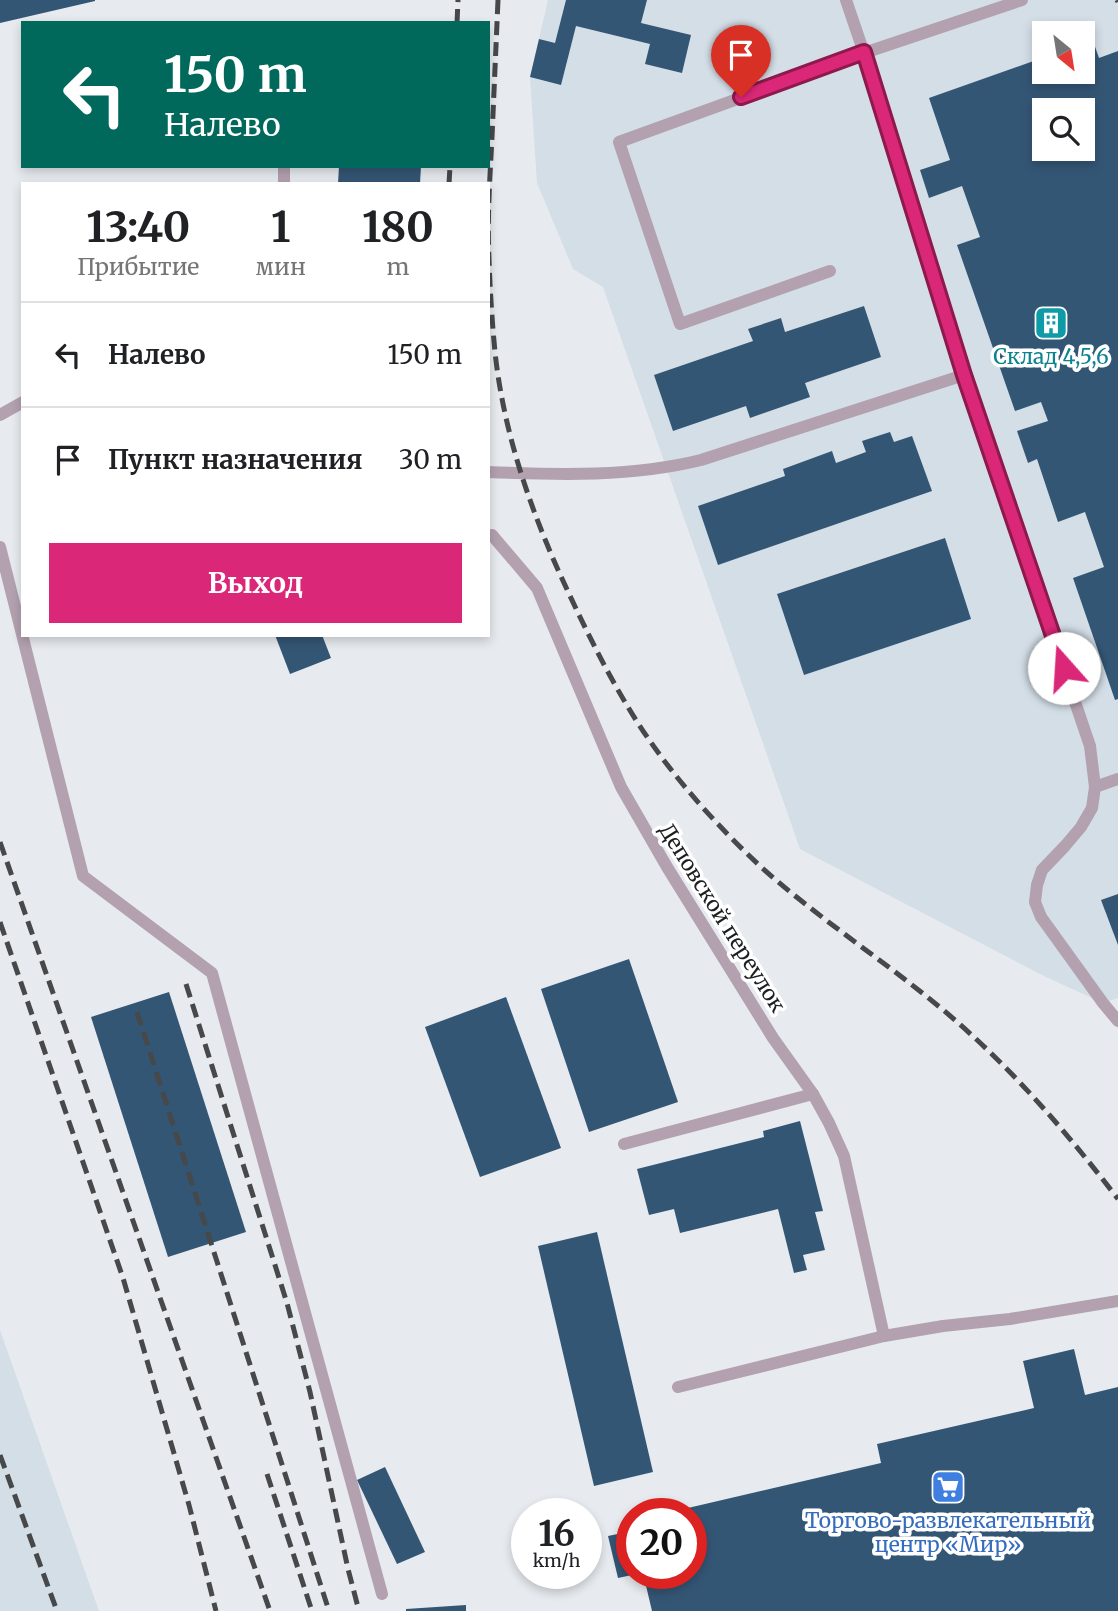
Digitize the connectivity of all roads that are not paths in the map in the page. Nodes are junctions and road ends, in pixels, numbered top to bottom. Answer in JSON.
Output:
{"nodes":[{"id":1,"x":846,"y":0,"type":"edge"},
{"id":2,"x":1022,"y":0,"type":"edge"},
{"id":3,"x":864,"y":52,"type":"junction"},
{"id":4,"x":830,"y":271,"type":"dead end"},
{"id":5,"x":964,"y":375,"type":"junction"},
{"id":6,"x":21,"y":403,"type":"edge"},
{"id":7,"x":0,"y":415,"type":"edge"},
{"id":8,"x":490,"y":472,"type":"edge"},
{"id":9,"x":492,"y":535,"type":"dead end"},
{"id":10,"x":0,"y":547,"type":"edge"},
{"id":11,"x":21,"y":630,"type":"edge"},
{"id":12,"x":23,"y":637,"type":"edge"},
{"id":13,"x":1118,"y":779,"type":"edge"},
{"id":14,"x":1095,"y":787,"type":"junction"},
{"id":15,"x":1118,"y":1021,"type":"edge"},
{"id":16,"x":813,"y":1094,"type":"junction"},
{"id":17,"x":624,"y":1144,"type":"dead end"},
{"id":18,"x":1118,"y":1301,"type":"edge"},
{"id":19,"x":884,"y":1336,"type":"junction"},
{"id":20,"x":678,"y":1387,"type":"dead end"},
{"id":21,"x":382,"y":1594,"type":"dead end"}],
"edges":[{"from":1,"to":3,"type":"lane"},
{"from":2,"to":3,"type":"lane"},
{"from":3,"to":4,"type":"lane"},
{"from":3,"to":5,"type":"lane"},
{"from":5,"to":8,"type":"lane"},
{"from":5,"to":14,"type":"lane"},
{"from":6,"to":7,"type":"lane"},
{"from":9,"to":16,"type":"lane","name":"Деповской переулок"},
{"from":10,"to":11,"type":"lane"},
{"from":12,"to":21,"type":"lane"},
{"from":13,"to":14,"type":"lane"},
{"from":14,"to":15,"type":"lane"},
{"from":16,"to":17,"type":"lane"},
{"from":16,"to":19,"type":"lane","name":"Деповской переулок"},
{"from":18,"to":19,"type":"lane"},
{"from":19,"to":20,"type":"lane"}]}
